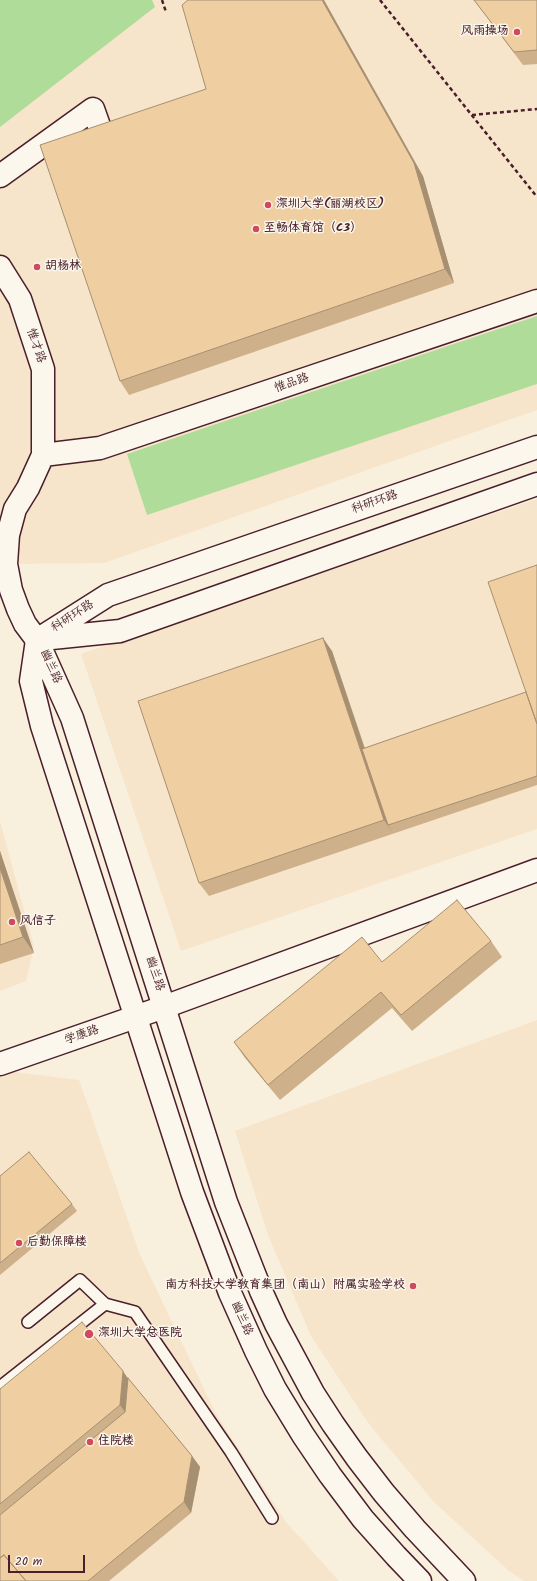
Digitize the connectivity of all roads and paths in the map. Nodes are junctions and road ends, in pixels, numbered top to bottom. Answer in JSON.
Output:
{"nodes":[{"id":1,"x":162,"y":0,"type":"edge"},
{"id":2,"x":380,"y":0,"type":"edge"},
{"id":3,"x":166,"y":12,"type":"dead end"},
{"id":4,"x":537,"y":109,"type":"edge"},
{"id":5,"x":472,"y":114,"type":"junction"},
{"id":6,"x":104,"y":140,"type":"edge"},
{"id":7,"x":0,"y":176,"type":"edge"},
{"id":8,"x":537,"y":197,"type":"edge"},
{"id":9,"x":0,"y":267,"type":"edge"},
{"id":10,"x":537,"y":301,"type":"edge"},
{"id":11,"x":537,"y":447,"type":"edge"},
{"id":12,"x":44,"y":455,"type":"junction"},
{"id":13,"x":537,"y":484,"type":"edge"},
{"id":14,"x":37,"y":640,"type":"junction"},
{"id":15,"x":537,"y":870,"type":"edge"},
{"id":16,"x":164,"y":1007,"type":"junction"},
{"id":17,"x":136,"y":1017,"type":"junction"},
{"id":18,"x":0,"y":1064,"type":"edge"},
{"id":19,"x":105,"y":1304,"type":"junction"},
{"id":20,"x":28,"y":1322,"type":"dead end"},
{"id":21,"x":0,"y":1386,"type":"edge"},
{"id":22,"x":272,"y":1518,"type":"dead end"},
{"id":23,"x":420,"y":1581,"type":"edge"},
{"id":24,"x":464,"y":1581,"type":"edge"}],
"edges":[{"from":1,"to":3,"type":"path"},
{"from":2,"to":5,"type":"path"},
{"from":4,"to":5,"type":"path"},
{"from":5,"to":8,"type":"path"},
{"from":6,"to":7,"type":"street"},
{"from":9,"to":12,"type":"street","name":"惟才路"},
{"from":10,"to":12,"type":"street","name":"惟品路"},
{"from":11,"to":14,"type":"street","name":"科研环路"},
{"from":12,"to":14,"type":"street"},
{"from":13,"to":14,"type":"street","name":"科研环路"},
{"from":14,"to":16,"type":"street","name":"幽兰路"},
{"from":14,"to":17,"type":"street","name":"幽兰路"},
{"from":15,"to":16,"type":"street","name":"学康路"},
{"from":16,"to":17,"type":"street","name":"学康路"},
{"from":16,"to":24,"type":"street","name":"幽兰路"},
{"from":17,"to":18,"type":"street","name":"学康路"},
{"from":17,"to":23,"type":"street","name":"幽兰路"},
{"from":19,"to":20,"type":"lane"},
{"from":19,"to":21,"type":"lane"},
{"from":19,"to":22,"type":"lane"}]}
